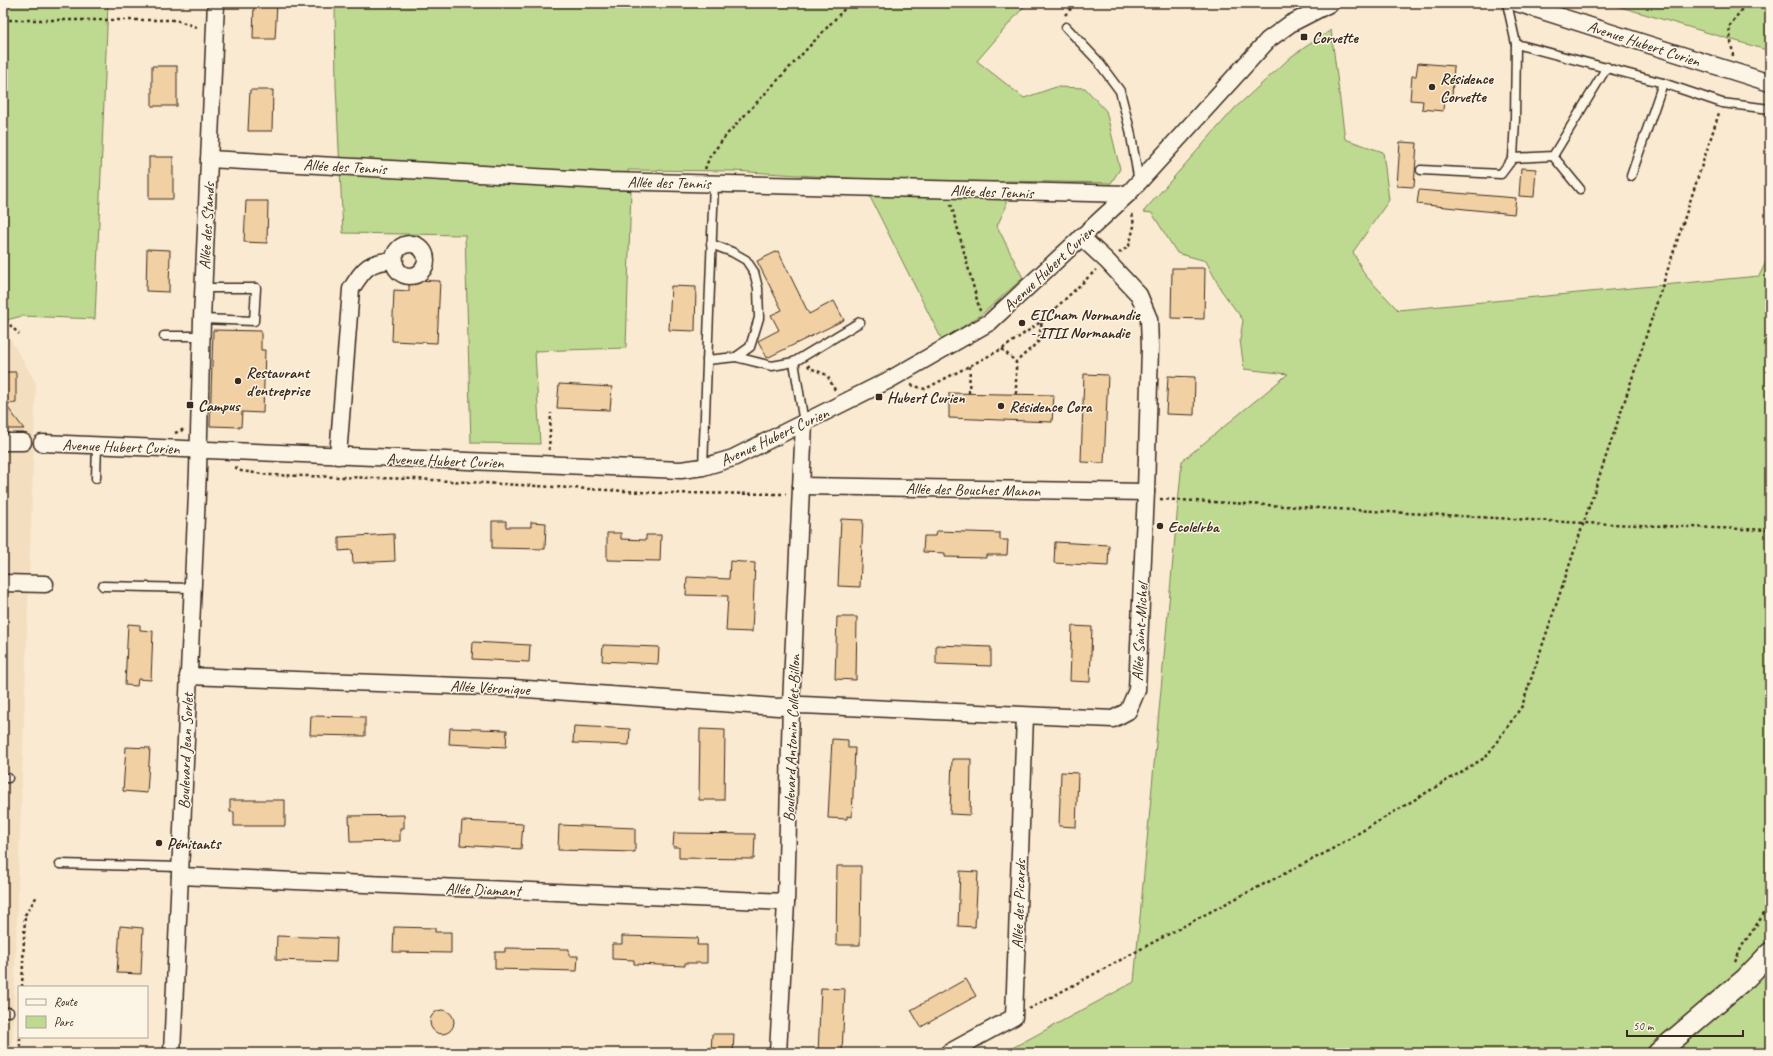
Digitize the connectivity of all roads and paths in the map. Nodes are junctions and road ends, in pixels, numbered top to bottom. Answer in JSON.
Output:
{"nodes":[{"id":1,"x":216,"y":3,"type":"edge"},
{"id":2,"x":850,"y":3,"type":"edge"},
{"id":3,"x":1331,"y":3,"type":"edge"},
{"id":4,"x":1507,"y":3,"type":"edge"},
{"id":5,"x":1518,"y":3,"type":"edge"},
{"id":6,"x":1746,"y":3,"type":"edge"},
{"id":7,"x":3,"y":20,"type":"edge"},
{"id":8,"x":1066,"y":27,"type":"dead end"},
{"id":9,"x":215,"y":32,"type":"junction"},
{"id":10,"x":1516,"y":44,"type":"junction"},
{"id":11,"x":1608,"y":67,"type":"junction"},
{"id":12,"x":1735,"y":72,"type":"junction"},
{"id":13,"x":1663,"y":83,"type":"junction"},
{"id":14,"x":1770,"y":83,"type":"edge"},
{"id":15,"x":1722,"y":103,"type":"junction"},
{"id":16,"x":1770,"y":109,"type":"edge"},
{"id":17,"x":1553,"y":156,"type":"junction"},
{"id":18,"x":1513,"y":158,"type":"junction"},
{"id":19,"x":209,"y":159,"type":"junction"},
{"id":20,"x":1421,"y":170,"type":"dead end"},
{"id":21,"x":1631,"y":176,"type":"dead end"},
{"id":22,"x":708,"y":183,"type":"junction"},
{"id":23,"x":1133,"y":188,"type":"junction"},
{"id":24,"x":948,"y":189,"type":"junction"},
{"id":25,"x":1580,"y":189,"type":"dead end"},
{"id":26,"x":1081,"y":237,"type":"junction"},
{"id":27,"x":711,"y":244,"type":"junction"},
{"id":28,"x":395,"y":260,"type":"dead end"},
{"id":29,"x":1107,"y":261,"type":"junction"},
{"id":30,"x":204,"y":288,"type":"junction"},
{"id":31,"x":3,"y":315,"type":"edge"},
{"id":32,"x":981,"y":315,"type":"dead end"},
{"id":33,"x":202,"y":319,"type":"junction"},
{"id":34,"x":1042,"y":321,"type":"junction"},
{"id":35,"x":860,"y":322,"type":"dead end"},
{"id":36,"x":19,"y":334,"type":"dead end"},
{"id":37,"x":164,"y":336,"type":"dead end"},
{"id":38,"x":201,"y":336,"type":"junction"},
{"id":39,"x":1002,"y":350,"type":"junction"},
{"id":40,"x":736,"y":357,"type":"junction"},
{"id":41,"x":802,"y":357,"type":"junction"},
{"id":42,"x":707,"y":360,"type":"junction"},
{"id":43,"x":794,"y":362,"type":"junction"},
{"id":44,"x":1016,"y":362,"type":"junction"},
{"id":45,"x":970,"y":366,"type":"junction"},
{"id":46,"x":889,"y":380,"type":"junction"},
{"id":47,"x":969,"y":393,"type":"dead end"},
{"id":48,"x":1016,"y":394,"type":"dead end"},
{"id":49,"x":843,"y":404,"type":"junction"},
{"id":50,"x":551,"y":413,"type":"dead end"},
{"id":51,"x":804,"y":422,"type":"junction"},
{"id":52,"x":3,"y":442,"type":"edge"},
{"id":53,"x":23,"y":442,"type":"dead end"},
{"id":54,"x":42,"y":443,"type":"dead end"},
{"id":55,"x":97,"y":445,"type":"junction"},
{"id":56,"x":198,"y":450,"type":"junction"},
{"id":57,"x":338,"y":456,"type":"junction"},
{"id":58,"x":548,"y":464,"type":"junction"},
{"id":59,"x":703,"y":467,"type":"junction"},
{"id":60,"x":96,"y":478,"type":"dead end"},
{"id":61,"x":801,"y":486,"type":"junction"},
{"id":62,"x":1145,"y":495,"type":"junction"},
{"id":63,"x":1584,"y":523,"type":"junction"},
{"id":64,"x":1770,"y":530,"type":"edge"},
{"id":65,"x":3,"y":583,"type":"edge"},
{"id":66,"x":45,"y":584,"type":"dead end"},
{"id":67,"x":103,"y":586,"type":"dead end"},
{"id":68,"x":192,"y":588,"type":"junction"},
{"id":69,"x":188,"y":676,"type":"junction"},
{"id":70,"x":791,"y":705,"type":"junction"},
{"id":71,"x":1024,"y":716,"type":"junction"},
{"id":72,"x":60,"y":864,"type":"dead end"},
{"id":73,"x":180,"y":872,"type":"junction"},
{"id":74,"x":37,"y":896,"type":"dead end"},
{"id":75,"x":786,"y":902,"type":"junction"},
{"id":76,"x":1770,"y":905,"type":"edge"},
{"id":77,"x":1770,"y":953,"type":"edge"},
{"id":78,"x":1733,"y":967,"type":"dead end"},
{"id":79,"x":22,"y":986,"type":"edge"},
{"id":80,"x":1014,"y":1017,"type":"junction"},
{"id":81,"x":20,"y":1038,"type":"edge"},
{"id":82,"x":20,"y":1053,"type":"edge"},
{"id":83,"x":172,"y":1053,"type":"edge"},
{"id":84,"x":778,"y":1053,"type":"edge"},
{"id":85,"x":948,"y":1053,"type":"edge"},
{"id":86,"x":1658,"y":1053,"type":"edge"}],
"edges":[{"from":1,"to":9,"type":"street","name":"Allée des Stands"},
{"from":2,"to":22,"type":"path"},
{"from":3,"to":23,"type":"street","name":"Avenue Hubert Curien"},
{"from":4,"to":10,"type":"lane"},
{"from":5,"to":12,"type":"street","name":"Avenue Hubert Curien"},
{"from":6,"to":12,"type":"path"},
{"from":7,"to":9,"type":"path"},
{"from":8,"to":23,"type":"lane"},
{"from":9,"to":19,"type":"street","name":"Allée des Stands"},
{"from":10,"to":11,"type":"lane"},
{"from":10,"to":18,"type":"lane"},
{"from":11,"to":13,"type":"lane"},
{"from":11,"to":17,"type":"lane"},
{"from":12,"to":14,"type":"street","name":"Avenue Hubert Curien"},
{"from":13,"to":15,"type":"lane"},
{"from":13,"to":21,"type":"lane"},
{"from":15,"to":16,"type":"lane"},
{"from":15,"to":63,"type":"path"},
{"from":17,"to":18,"type":"lane"},
{"from":17,"to":25,"type":"lane"},
{"from":18,"to":20,"type":"lane"},
{"from":19,"to":22,"type":"street","name":"Allée des Tennis"},
{"from":19,"to":30,"type":"street","name":"Allée des Stands"},
{"from":22,"to":24,"type":"street","name":"Allée des Tennis"},
{"from":22,"to":27,"type":"lane"},
{"from":23,"to":24,"type":"street","name":"Allée des Tennis"},
{"from":23,"to":26,"type":"street","name":"Avenue Hubert Curien"},
{"from":23,"to":29,"type":"path"},
{"from":24,"to":32,"type":"path"},
{"from":26,"to":29,"type":"street","name":"Allée Saint-Michel"},
{"from":26,"to":46,"type":"street","name":"Avenue Hubert Curien"},
{"from":27,"to":40,"type":"lane"},
{"from":27,"to":42,"type":"lane"},
{"from":28,"to":57,"type":"street"},
{"from":29,"to":34,"type":"path"},
{"from":29,"to":62,"type":"street","name":"Allée Saint-Michel"},
{"from":30,"to":33,"type":"street","name":"Allée des Stands"},
{"from":30,"to":33,"type":"lane"},
{"from":31,"to":36,"type":"path"},
{"from":33,"to":38,"type":"street","name":"Allée des Stands"},
{"from":34,"to":39,"type":"path"},
{"from":34,"to":44,"type":"path"},
{"from":35,"to":41,"type":"lane"},
{"from":37,"to":38,"type":"lane"},
{"from":38,"to":56,"type":"street","name":"Allée des Stands"},
{"from":39,"to":44,"type":"path"},
{"from":39,"to":45,"type":"path"},
{"from":40,"to":42,"type":"lane"},
{"from":40,"to":43,"type":"lane"},
{"from":41,"to":43,"type":"lane"},
{"from":41,"to":49,"type":"path"},
{"from":42,"to":59,"type":"lane"},
{"from":43,"to":51,"type":"lane"},
{"from":44,"to":48,"type":"path"},
{"from":45,"to":46,"type":"path"},
{"from":45,"to":47,"type":"path"},
{"from":46,"to":49,"type":"street","name":"Avenue Hubert Curien"},
{"from":49,"to":51,"type":"street","name":"Avenue Hubert Curien"},
{"from":50,"to":58,"type":"path"},
{"from":51,"to":59,"type":"street","name":"Avenue Hubert Curien"},
{"from":51,"to":61,"type":"street","name":"Boulevard Antonin Collet-Billon"},
{"from":52,"to":53,"type":"street"},
{"from":54,"to":55,"type":"street","name":"Avenue Hubert Curien"},
{"from":55,"to":56,"type":"street","name":"Avenue Hubert Curien"},
{"from":55,"to":60,"type":"lane"},
{"from":56,"to":57,"type":"street","name":"Avenue Hubert Curien"},
{"from":56,"to":68,"type":"street","name":"Boulevard Jean Sorlet"},
{"from":57,"to":58,"type":"street","name":"Avenue Hubert Curien"},
{"from":58,"to":59,"type":"street","name":"Avenue Hubert Curien"},
{"from":61,"to":62,"type":"street","name":"Allée des Bouches Manon"},
{"from":61,"to":70,"type":"street","name":"Boulevard Antonin Collet-Billon"},
{"from":62,"to":63,"type":"path"},
{"from":62,"to":71,"type":"street","name":"Allée Saint-Michel"},
{"from":63,"to":64,"type":"path"},
{"from":63,"to":80,"type":"path"},
{"from":65,"to":66,"type":"street"},
{"from":67,"to":68,"type":"lane"},
{"from":68,"to":69,"type":"street","name":"Boulevard Jean Sorlet"},
{"from":69,"to":70,"type":"street","name":"Allée Véronique"},
{"from":69,"to":73,"type":"street","name":"Boulevard Jean Sorlet"},
{"from":70,"to":71,"type":"street","name":"Allée Saint-Michel"},
{"from":70,"to":75,"type":"street","name":"Boulevard Antonin Collet-Billon"},
{"from":71,"to":80,"type":"street","name":"Allée des Picards"},
{"from":72,"to":73,"type":"lane"},
{"from":73,"to":75,"type":"street","name":"Allée Diamant"},
{"from":73,"to":83,"type":"street","name":"Boulevard Jean Sorlet"},
{"from":74,"to":79,"type":"path"},
{"from":75,"to":84,"type":"street","name":"Boulevard Antonin Collet-Billon"},
{"from":76,"to":78,"type":"path"},
{"from":77,"to":86,"type":"street"},
{"from":80,"to":85,"type":"street"},
{"from":81,"to":82,"type":"path"}]}
